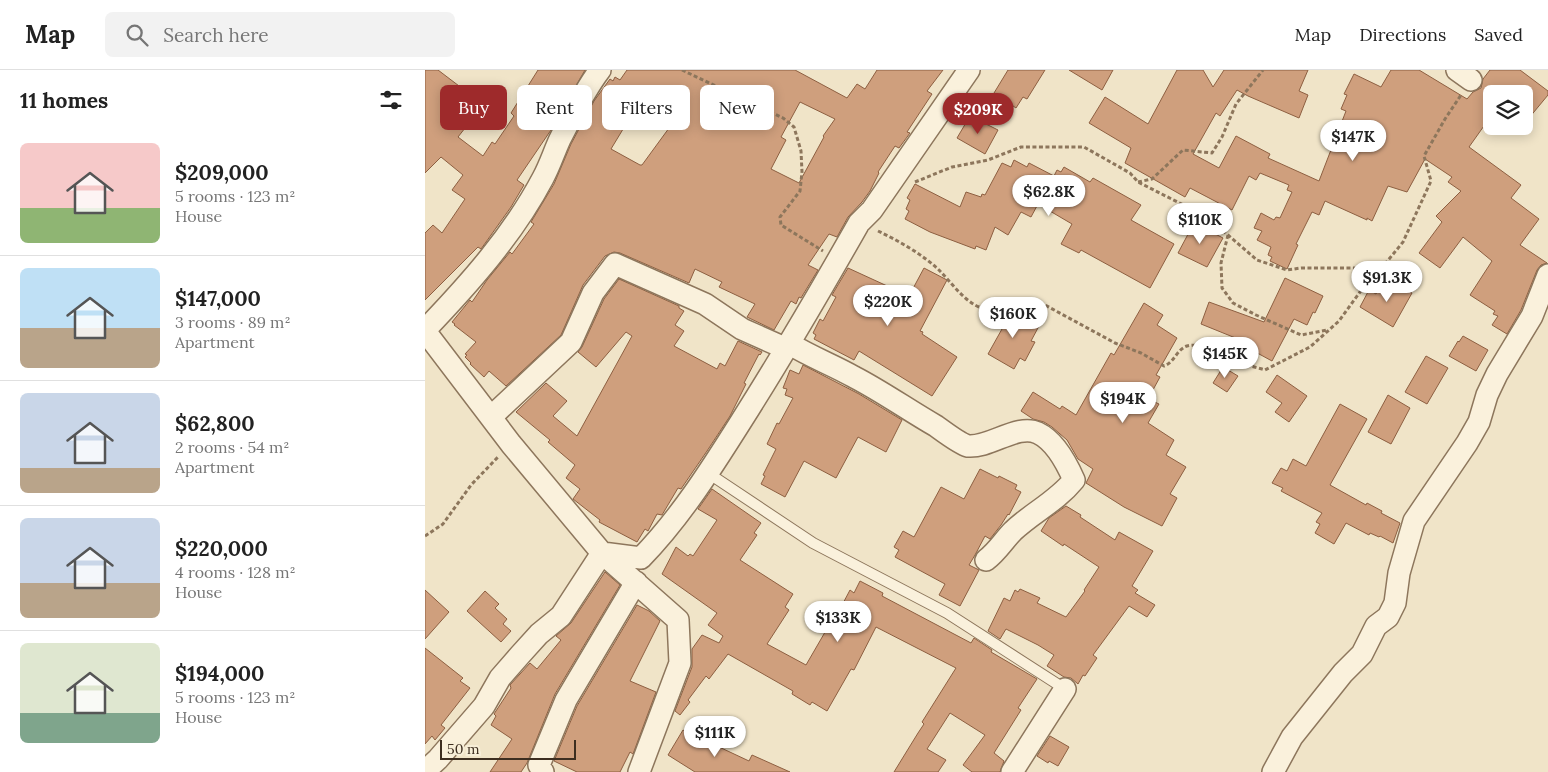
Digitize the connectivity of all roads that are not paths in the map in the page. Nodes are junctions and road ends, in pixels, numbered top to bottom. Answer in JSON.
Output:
{"nodes":[{"id":1,"x":599,"y":70,"type":"edge"},
{"id":2,"x":969,"y":70,"type":"edge"},
{"id":3,"x":1548,"y":275,"type":"edge"},
{"id":4,"x":425,"y":331,"type":"edge"},
{"id":5,"x":789,"y":346,"type":"junction"},
{"id":6,"x":491,"y":417,"type":"junction"},
{"id":7,"x":708,"y":473,"type":"junction"},
{"id":8,"x":602,"y":553,"type":"junction"},
{"id":9,"x":986,"y":560,"type":"dead end"},
{"id":10,"x":636,"y":582,"type":"junction"},
{"id":11,"x":1065,"y":689,"type":"joint"},
{"id":12,"x":425,"y":771,"type":"edge"},
{"id":13,"x":543,"y":772,"type":"edge"},
{"id":14,"x":639,"y":772,"type":"edge"},
{"id":15,"x":1012,"y":772,"type":"edge"},
{"id":16,"x":1273,"y":772,"type":"edge"}],
"edges":[{"from":1,"to":4,"type":"street"},
{"from":2,"to":5,"type":"street"},
{"from":3,"to":16,"type":"street"},
{"from":4,"to":6,"type":"street"},
{"from":5,"to":6,"type":"street"},
{"from":5,"to":7,"type":"street"},
{"from":5,"to":9,"type":"street"},
{"from":6,"to":8,"type":"street"},
{"from":7,"to":8,"type":"street"},
{"from":7,"to":11,"type":"lane"},
{"from":8,"to":10,"type":"street"},
{"from":8,"to":12,"type":"street"},
{"from":10,"to":13,"type":"street"},
{"from":10,"to":14,"type":"street"},
{"from":11,"to":15,"type":"street"}]}
